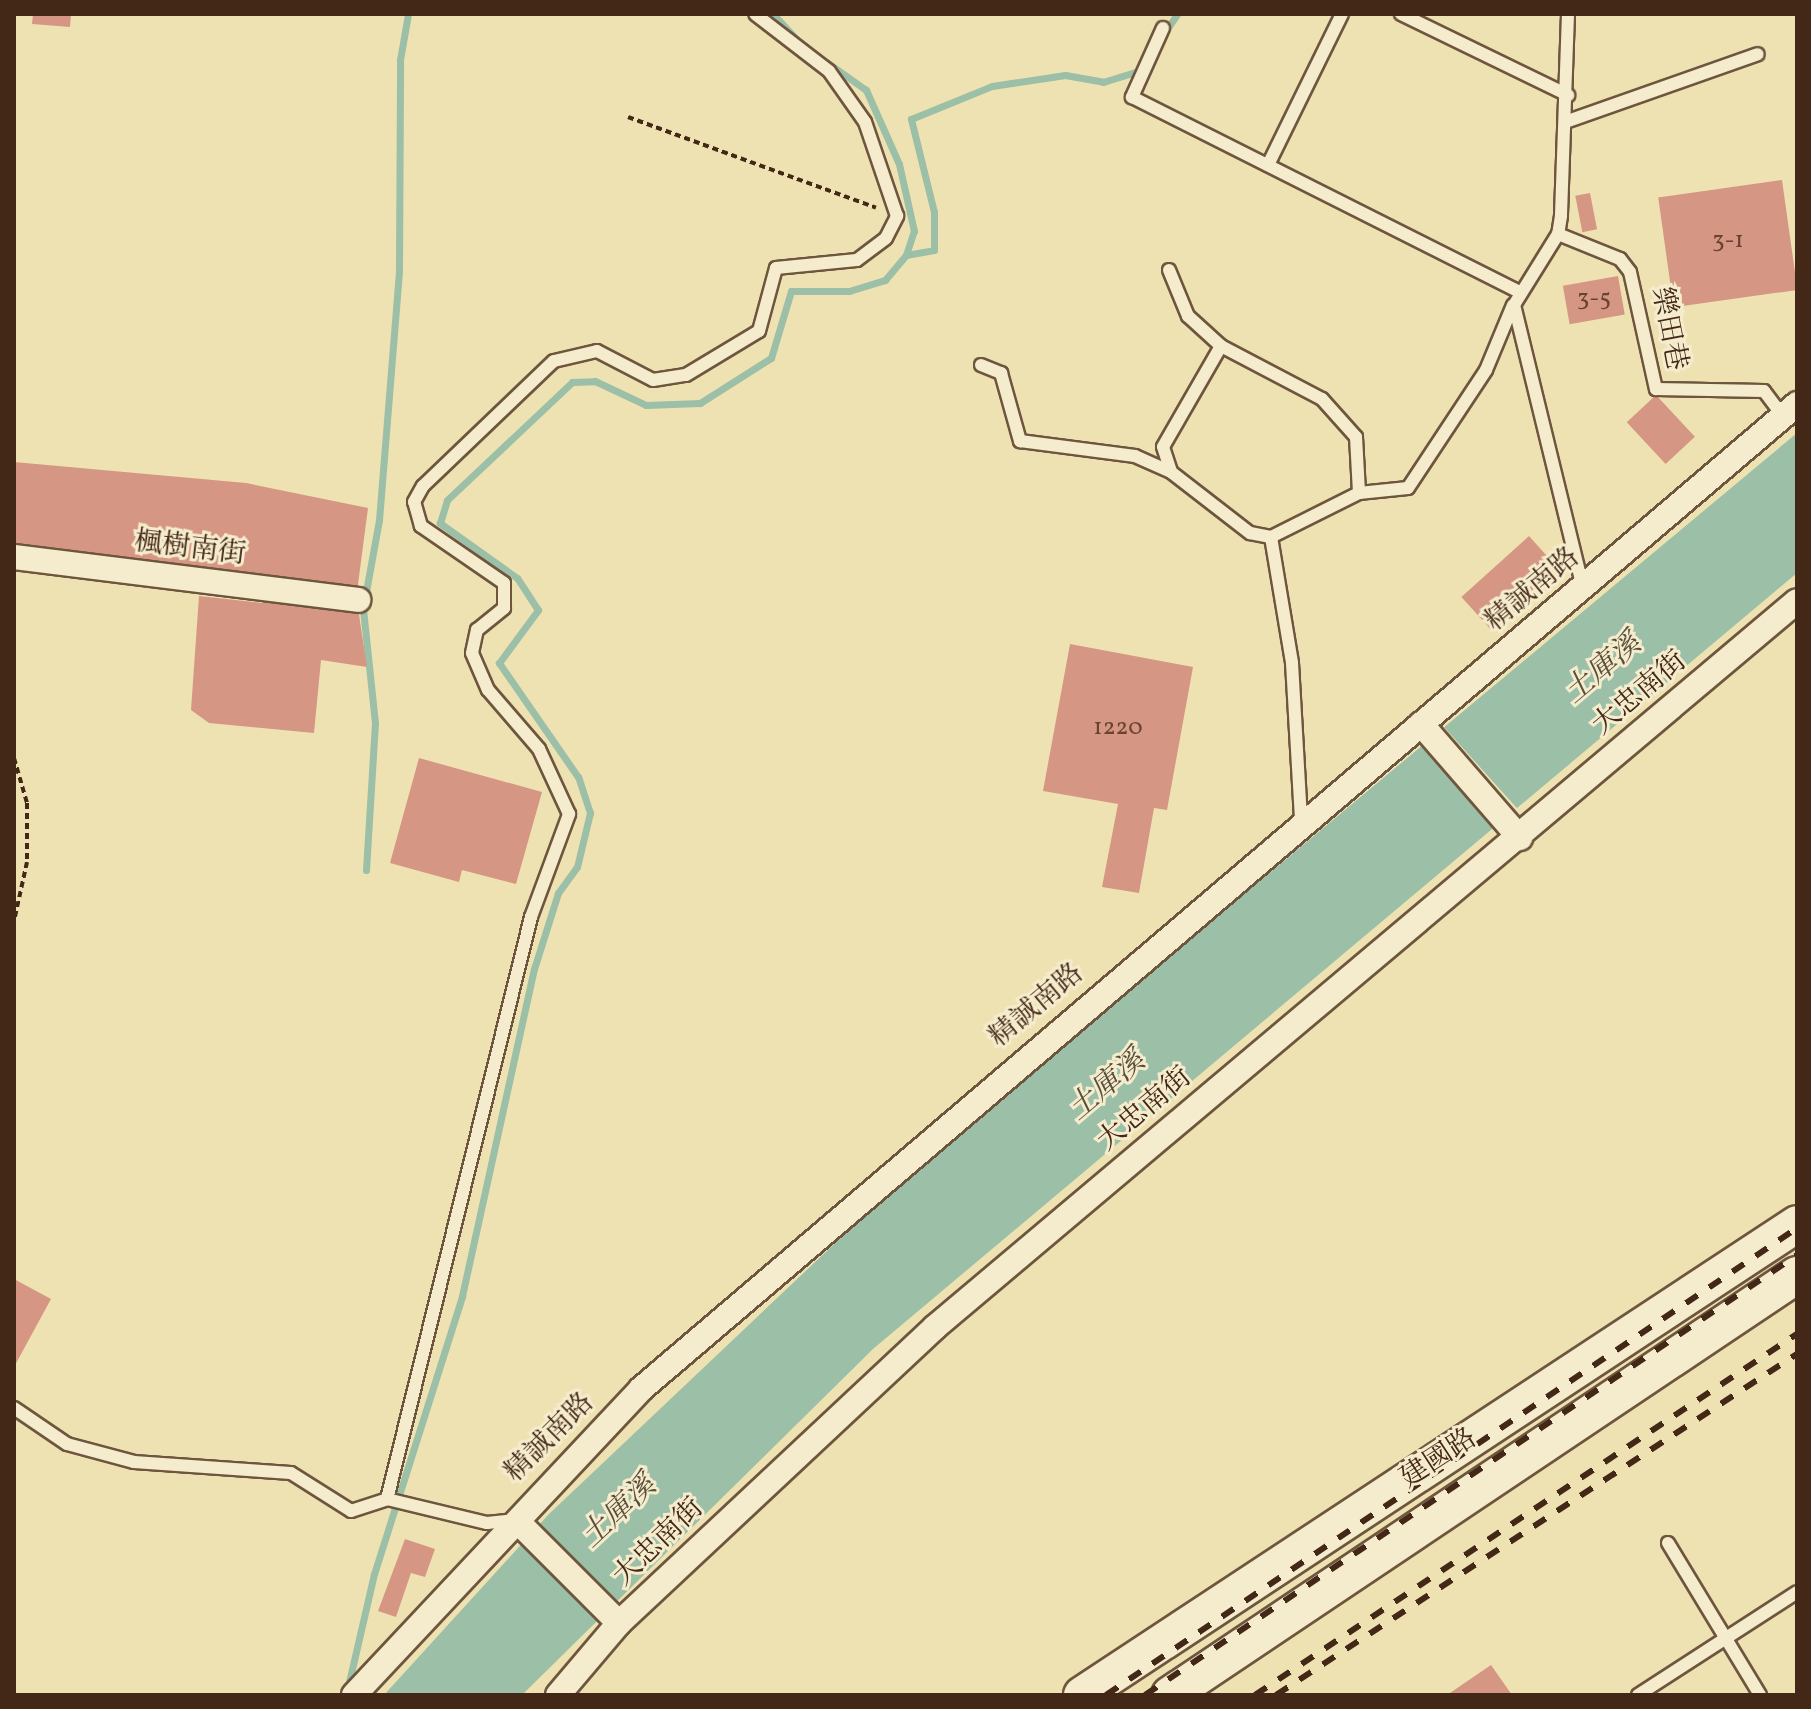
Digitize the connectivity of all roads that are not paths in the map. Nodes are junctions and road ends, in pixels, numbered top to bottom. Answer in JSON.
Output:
{"nodes":[{"id":1,"x":755,"y":14,"type":"edge"},
{"id":2,"x":1342,"y":14,"type":"edge"},
{"id":3,"x":1401,"y":14,"type":"edge"},
{"id":4,"x":1568,"y":14,"type":"edge"},
{"id":5,"x":1163,"y":28,"type":"dead end"},
{"id":6,"x":1758,"y":54,"type":"dead end"},
{"id":7,"x":1568,"y":95,"type":"junction"},
{"id":8,"x":1568,"y":121,"type":"junction"},
{"id":9,"x":1268,"y":165,"type":"junction"},
{"id":10,"x":1558,"y":234,"type":"junction"},
{"id":11,"x":1169,"y":270,"type":"dead end"},
{"id":12,"x":1519,"y":292,"type":"junction"},
{"id":13,"x":1514,"y":305,"type":"junction"},
{"id":14,"x":1221,"y":346,"type":"junction"},
{"id":15,"x":981,"y":365,"type":"dead end"},
{"id":16,"x":1790,"y":410,"type":"edge"},
{"id":17,"x":1171,"y":472,"type":"junction"},
{"id":18,"x":1359,"y":493,"type":"junction"},
{"id":19,"x":1271,"y":537,"type":"junction"},
{"id":20,"x":14,"y":557,"type":"edge"},
{"id":21,"x":1583,"y":588,"type":"junction"},
{"id":22,"x":358,"y":600,"type":"dead end"},
{"id":23,"x":1797,"y":601,"type":"edge"},
{"id":24,"x":1426,"y":729,"type":"junction"},
{"id":25,"x":1301,"y":820,"type":"junction"},
{"id":26,"x":1514,"y":831,"type":"junction"},
{"id":27,"x":1797,"y":1224,"type":"edge"},
{"id":28,"x":1797,"y":1275,"type":"edge"},
{"id":29,"x":14,"y":1408,"type":"edge"},
{"id":30,"x":387,"y":1499,"type":"junction"},
{"id":31,"x":517,"y":1521,"type":"junction"},
{"id":32,"x":1668,"y":1543,"type":"dead end"},
{"id":33,"x":1797,"y":1592,"type":"edge"},
{"id":34,"x":619,"y":1623,"type":"junction"},
{"id":35,"x":1725,"y":1640,"type":"junction"},
{"id":36,"x":356,"y":1692,"type":"edge"},
{"id":37,"x":558,"y":1695,"type":"edge"},
{"id":38,"x":1082,"y":1695,"type":"edge"},
{"id":39,"x":1170,"y":1695,"type":"edge"},
{"id":40,"x":1638,"y":1695,"type":"edge"},
{"id":41,"x":1760,"y":1695,"type":"edge"}],
"edges":[{"from":1,"to":30,"type":"lane"},
{"from":2,"to":9,"type":"lane"},
{"from":3,"to":7,"type":"lane"},
{"from":4,"to":7,"type":"lane"},
{"from":5,"to":9,"type":"lane"},
{"from":6,"to":8,"type":"lane"},
{"from":7,"to":8,"type":"lane"},
{"from":8,"to":10,"type":"lane"},
{"from":9,"to":12,"type":"lane"},
{"from":10,"to":12,"type":"lane"},
{"from":10,"to":16,"type":"lane","name":"樂田巷"},
{"from":11,"to":14,"type":"lane"},
{"from":12,"to":13,"type":"lane"},
{"from":13,"to":18,"type":"lane"},
{"from":13,"to":21,"type":"lane"},
{"from":14,"to":17,"type":"lane"},
{"from":14,"to":18,"type":"lane"},
{"from":15,"to":17,"type":"lane"},
{"from":16,"to":21,"type":"street","name":"精誠南路"},
{"from":17,"to":19,"type":"lane"},
{"from":18,"to":19,"type":"lane"},
{"from":19,"to":25,"type":"lane"},
{"from":20,"to":22,"type":"street","name":"楓樹南街"},
{"from":21,"to":24,"type":"street","name":"精誠南路"},
{"from":23,"to":26,"type":"street","name":"大忠南街"},
{"from":24,"to":25,"type":"street","name":"精誠南路"},
{"from":24,"to":26,"type":"street"},
{"from":25,"to":31,"type":"street","name":"精誠南路"},
{"from":26,"to":34,"type":"street","name":"大忠南街"},
{"from":27,"to":38,"type":"main road","name":"建國路"},
{"from":28,"to":39,"type":"main road","name":"建國路"},
{"from":29,"to":30,"type":"lane"},
{"from":30,"to":31,"type":"lane"},
{"from":31,"to":34,"type":"street"},
{"from":31,"to":36,"type":"street","name":"精誠南路"},
{"from":32,"to":35,"type":"lane"},
{"from":33,"to":35,"type":"lane"},
{"from":34,"to":37,"type":"street","name":"大忠南街"},
{"from":35,"to":40,"type":"lane"},
{"from":35,"to":41,"type":"lane"}]}
